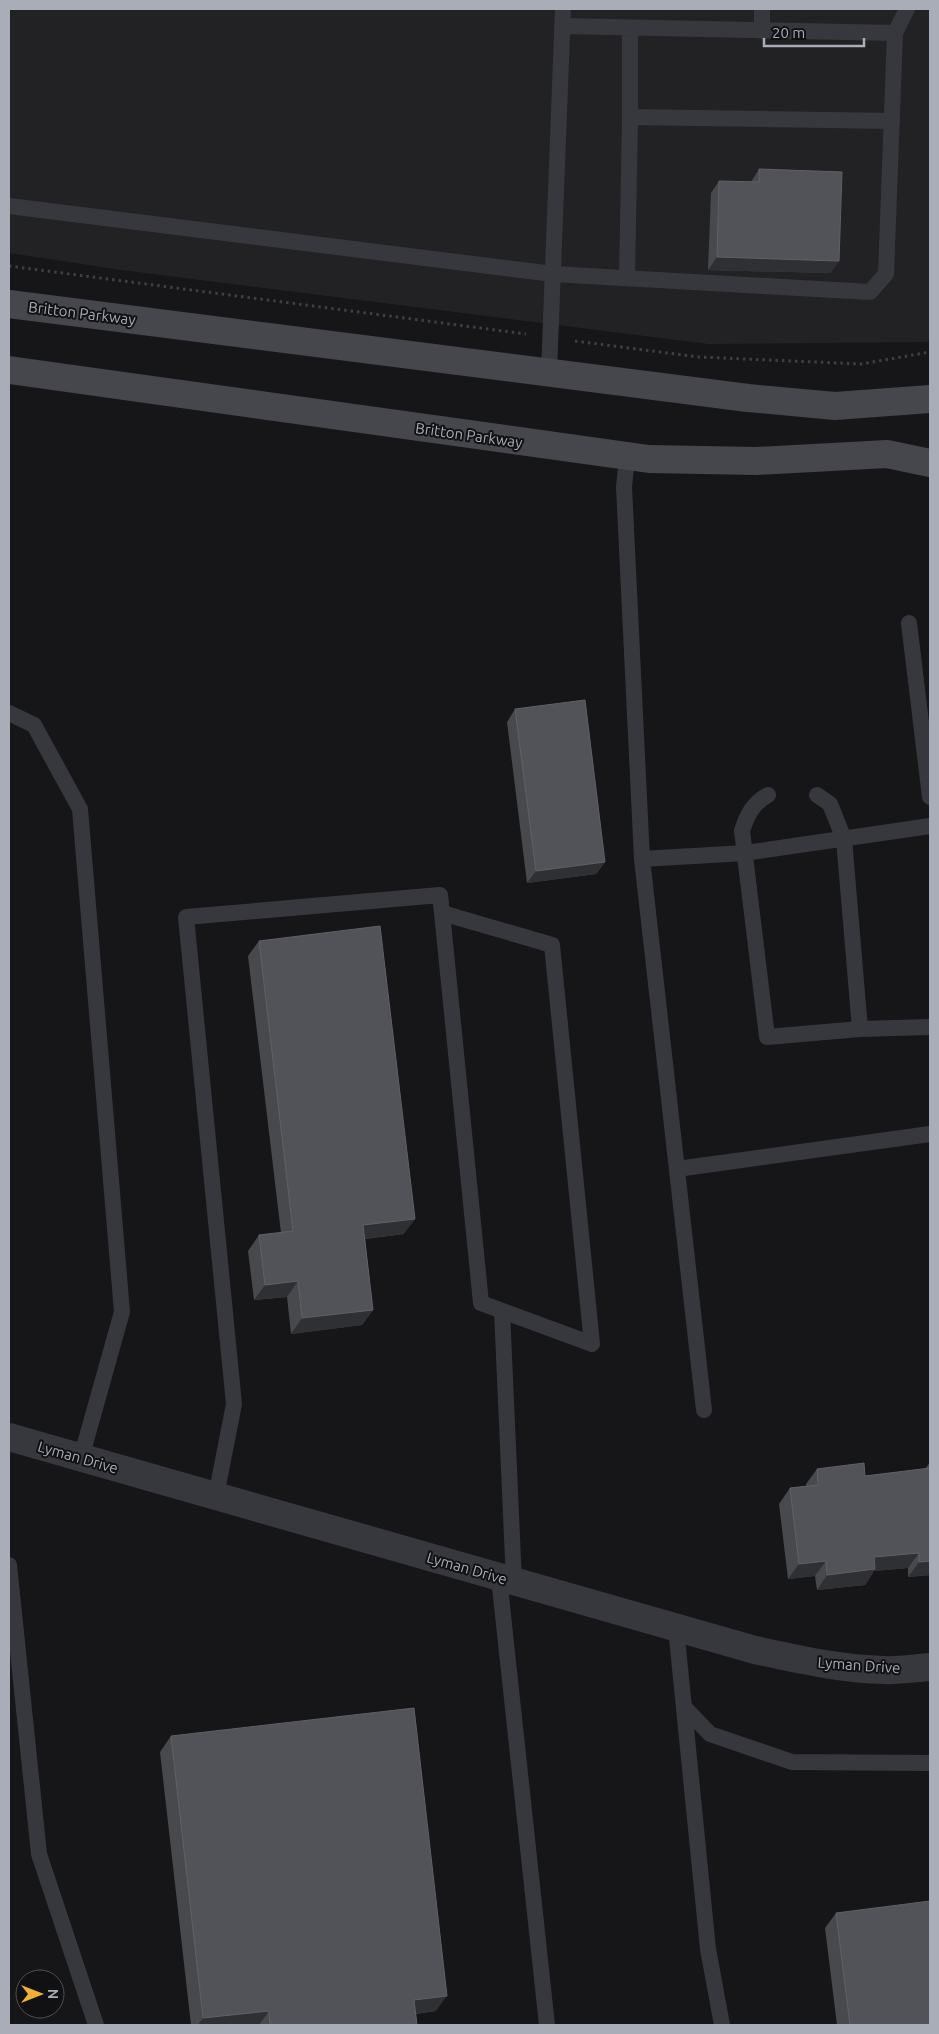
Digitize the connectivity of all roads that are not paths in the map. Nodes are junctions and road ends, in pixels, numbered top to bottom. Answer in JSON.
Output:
{"nodes":[{"id":1,"x":563,"y":9,"type":"edge"},
{"id":2,"x":762,"y":9,"type":"edge"},
{"id":3,"x":907,"y":9,"type":"edge"},
{"id":4,"x":562,"y":26,"type":"junction"},
{"id":5,"x":630,"y":28,"type":"junction"},
{"id":6,"x":762,"y":31,"type":"junction"},
{"id":7,"x":895,"y":33,"type":"junction"},
{"id":8,"x":630,"y":117,"type":"junction"},
{"id":9,"x":892,"y":121,"type":"junction"},
{"id":10,"x":9,"y":206,"type":"edge"},
{"id":11,"x":553,"y":274,"type":"junction"},
{"id":12,"x":627,"y":278,"type":"junction"},
{"id":13,"x":9,"y":304,"type":"edge"},
{"id":14,"x":9,"y":370,"type":"edge"},
{"id":15,"x":549,"y":372,"type":"junction"},
{"id":16,"x":930,"y":399,"type":"edge"},
{"id":17,"x":627,"y":457,"type":"junction"},
{"id":18,"x":930,"y":462,"type":"edge"},
{"id":19,"x":909,"y":623,"type":"dead end"},
{"id":20,"x":9,"y":713,"type":"edge"},
{"id":21,"x":768,"y":795,"type":"dead end"},
{"id":22,"x":817,"y":795,"type":"dead end"},
{"id":23,"x":930,"y":797,"type":"edge"},
{"id":24,"x":930,"y":826,"type":"edge"},
{"id":25,"x":844,"y":839,"type":"junction"},
{"id":26,"x":745,"y":853,"type":"junction"},
{"id":27,"x":642,"y":859,"type":"junction"},
{"id":28,"x":442,"y":913,"type":"junction"},
{"id":29,"x":930,"y":1027,"type":"edge"},
{"id":30,"x":860,"y":1029,"type":"junction"},
{"id":31,"x":930,"y":1134,"type":"edge"},
{"id":32,"x":677,"y":1169,"type":"junction"},
{"id":33,"x":502,"y":1311,"type":"junction"},
{"id":34,"x":704,"y":1410,"type":"dead end"},
{"id":35,"x":9,"y":1437,"type":"edge"},
{"id":36,"x":81,"y":1458,"type":"junction"},
{"id":37,"x":216,"y":1496,"type":"junction"},
{"id":38,"x":9,"y":1566,"type":"edge"},
{"id":39,"x":506,"y":1580,"type":"junction"},
{"id":40,"x":676,"y":1628,"type":"junction"},
{"id":41,"x":930,"y":1667,"type":"edge"},
{"id":42,"x":684,"y":1707,"type":"junction"},
{"id":43,"x":930,"y":1763,"type":"edge"},
{"id":44,"x":96,"y":2025,"type":"edge"},
{"id":45,"x":548,"y":2025,"type":"edge"},
{"id":46,"x":722,"y":2025,"type":"edge"}],
"edges":[{"from":1,"to":4,"type":"lane"},
{"from":2,"to":6,"type":"lane"},
{"from":3,"to":7,"type":"lane"},
{"from":4,"to":5,"type":"lane"},
{"from":4,"to":11,"type":"lane"},
{"from":5,"to":6,"type":"lane"},
{"from":5,"to":8,"type":"lane"},
{"from":6,"to":7,"type":"lane"},
{"from":7,"to":9,"type":"lane"},
{"from":8,"to":9,"type":"lane"},
{"from":8,"to":12,"type":"lane"},
{"from":9,"to":12,"type":"lane"},
{"from":10,"to":11,"type":"lane"},
{"from":11,"to":12,"type":"lane"},
{"from":11,"to":15,"type":"lane"},
{"from":13,"to":15,"type":"main road","name":"Britton Parkway"},
{"from":14,"to":17,"type":"main road","name":"Britton Parkway"},
{"from":15,"to":16,"type":"main road","name":"Britton Parkway"},
{"from":17,"to":18,"type":"main road","name":"Britton Parkway"},
{"from":17,"to":27,"type":"lane"},
{"from":19,"to":23,"type":"lane"},
{"from":20,"to":36,"type":"lane"},
{"from":21,"to":26,"type":"lane"},
{"from":22,"to":25,"type":"lane"},
{"from":24,"to":25,"type":"lane"},
{"from":25,"to":26,"type":"lane"},
{"from":25,"to":30,"type":"lane"},
{"from":26,"to":27,"type":"lane"},
{"from":26,"to":30,"type":"lane"},
{"from":27,"to":32,"type":"lane"},
{"from":28,"to":33,"type":"lane"},
{"from":28,"to":33,"type":"lane"},
{"from":28,"to":37,"type":"lane"},
{"from":29,"to":30,"type":"lane"},
{"from":31,"to":32,"type":"lane"},
{"from":32,"to":34,"type":"lane"},
{"from":33,"to":39,"type":"lane"},
{"from":35,"to":36,"type":"street","name":"Lyman Drive"},
{"from":36,"to":37,"type":"street","name":"Lyman Drive"},
{"from":37,"to":39,"type":"street","name":"Lyman Drive"},
{"from":38,"to":44,"type":"lane"},
{"from":39,"to":40,"type":"street","name":"Lyman Drive"},
{"from":39,"to":45,"type":"lane"},
{"from":40,"to":41,"type":"street","name":"Lyman Drive"},
{"from":40,"to":42,"type":"lane"},
{"from":42,"to":43,"type":"lane"},
{"from":42,"to":46,"type":"lane"}]}
